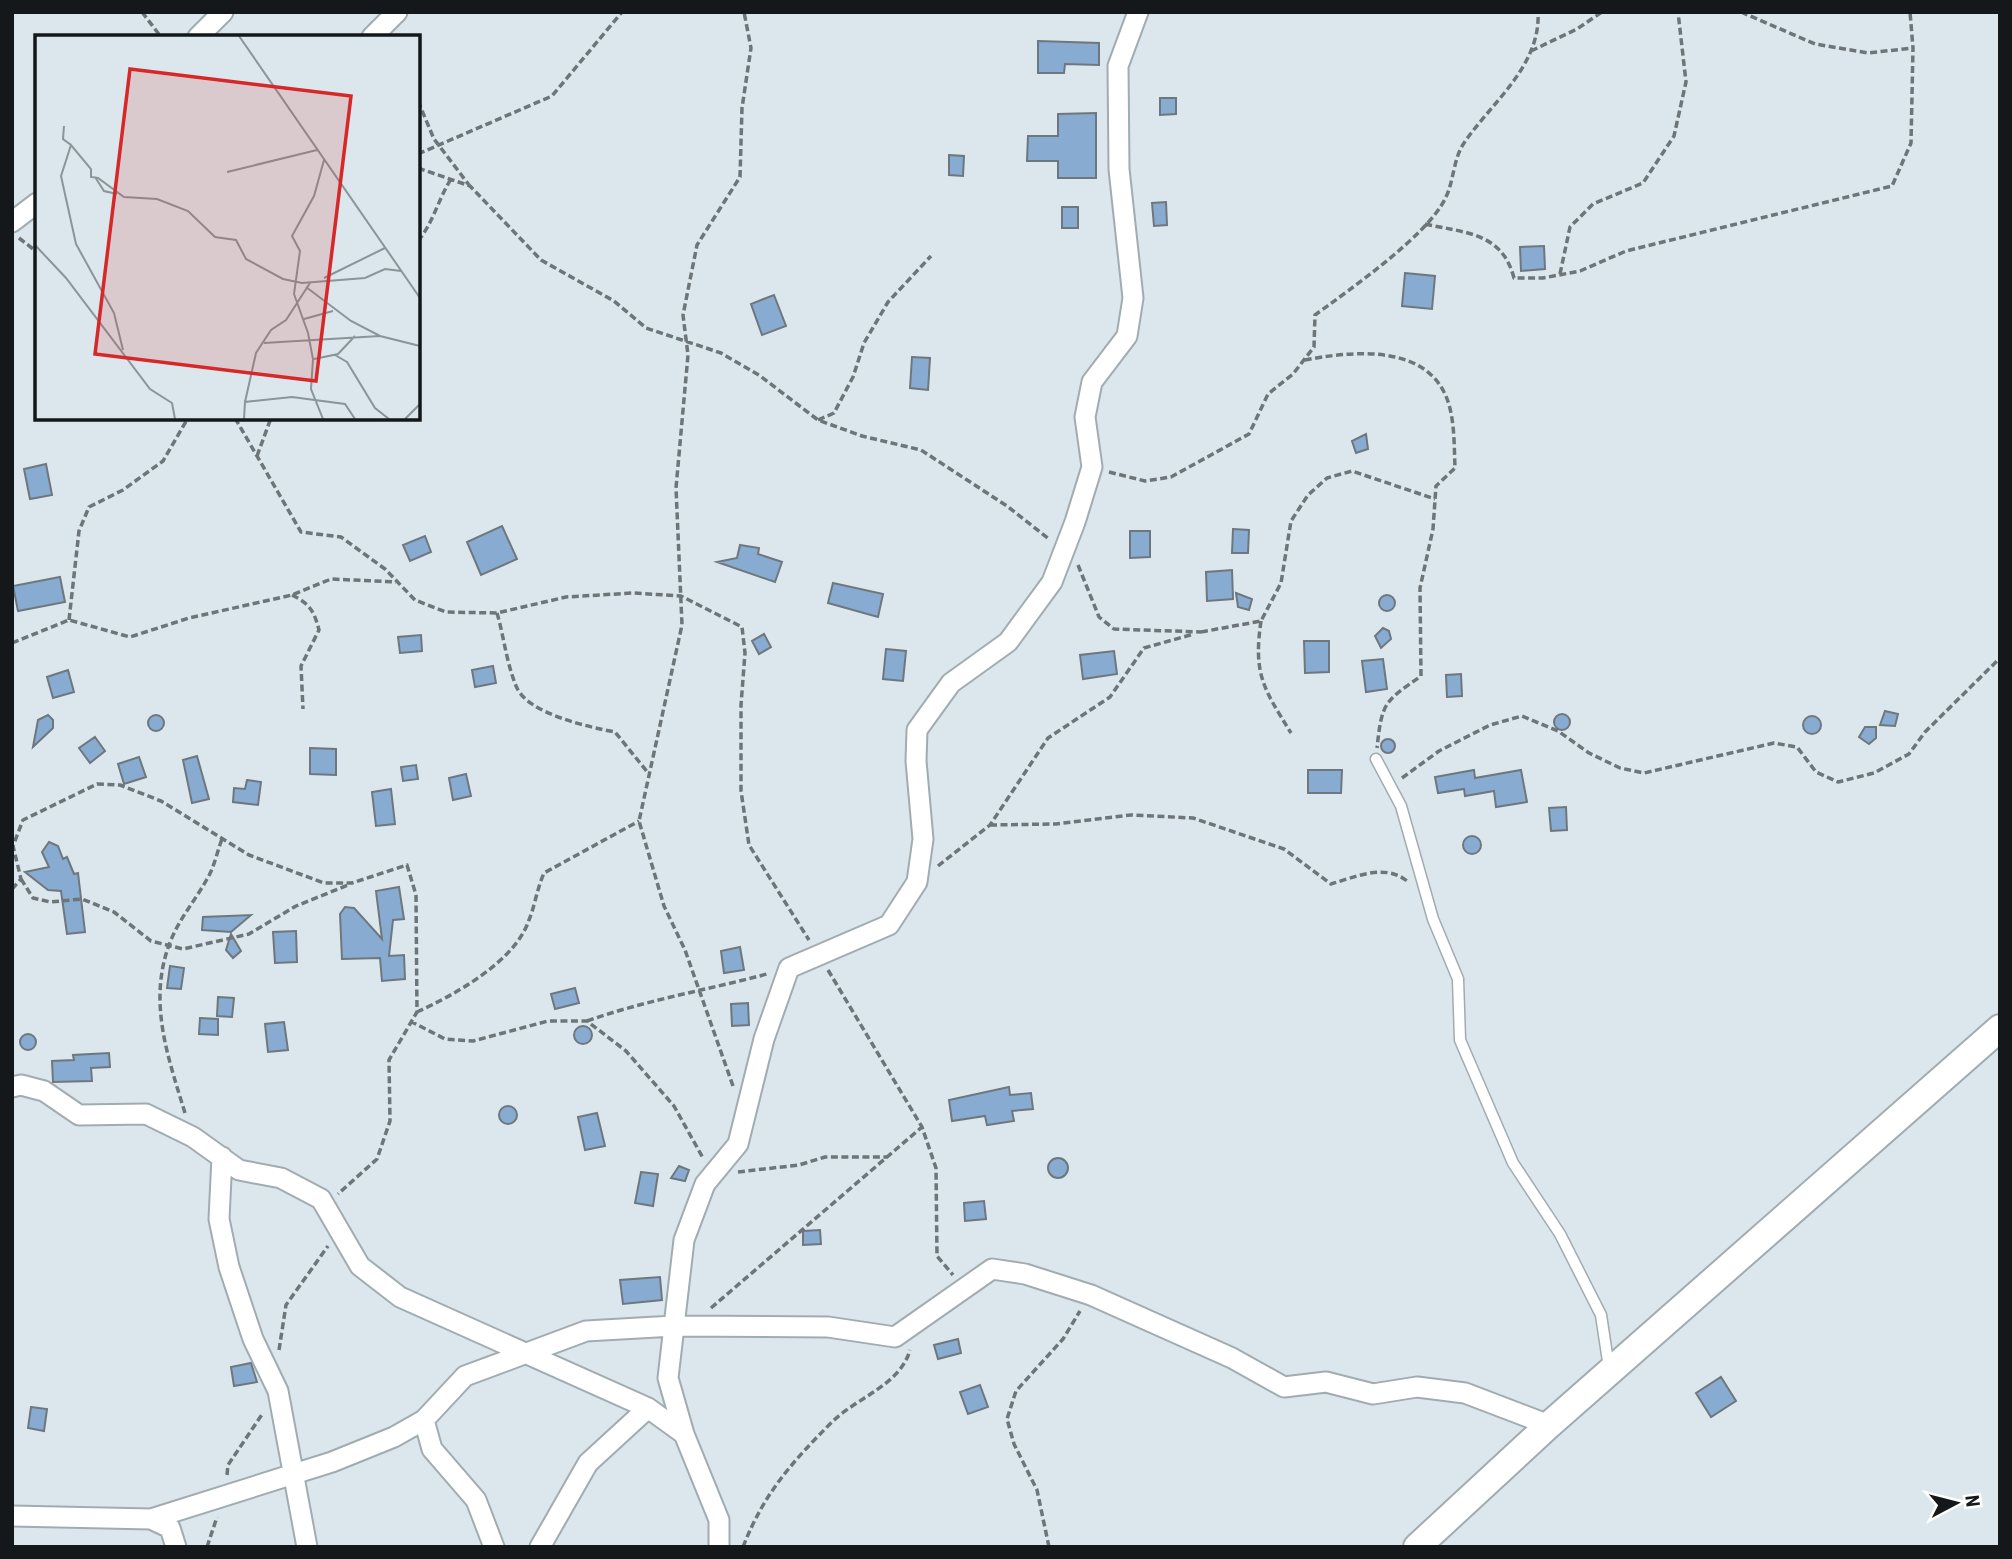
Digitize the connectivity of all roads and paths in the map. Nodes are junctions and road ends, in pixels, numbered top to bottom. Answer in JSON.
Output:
{"nodes":[{"id":1,"x":142,"y":12,"type":"edge"},
{"id":2,"x":223,"y":12,"type":"edge"},
{"id":3,"x":397,"y":12,"type":"edge"},
{"id":4,"x":622,"y":12,"type":"edge"},
{"id":5,"x":744,"y":12,"type":"edge"},
{"id":6,"x":1538,"y":12,"type":"edge"},
{"id":7,"x":1602,"y":12,"type":"edge"},
{"id":8,"x":1678,"y":12,"type":"edge"},
{"id":9,"x":1741,"y":12,"type":"edge"},
{"id":10,"x":1910,"y":12,"type":"edge"},
{"id":11,"x":1135,"y":16,"type":"edge"},
{"id":12,"x":159,"y":35,"type":"edge"},
{"id":13,"x":200,"y":35,"type":"edge"},
{"id":14,"x":374,"y":35,"type":"edge"},
{"id":15,"x":1913,"y":48,"type":"junction"},
{"id":16,"x":1531,"y":51,"type":"junction"},
{"id":17,"x":420,"y":105,"type":"edge"},
{"id":18,"x":438,"y":145,"type":"junction"},
{"id":19,"x":420,"y":153,"type":"edge"},
{"id":20,"x":420,"y":169,"type":"edge"},
{"id":21,"x":451,"y":179,"type":"junction"},
{"id":22,"x":470,"y":186,"type":"junction"},
{"id":23,"x":35,"y":205,"type":"edge"},
{"id":24,"x":12,"y":222,"type":"edge"},
{"id":25,"x":1425,"y":224,"type":"junction"},
{"id":26,"x":12,"y":233,"type":"edge"},
{"id":27,"x":420,"y":239,"type":"edge"},
{"id":28,"x":35,"y":250,"type":"edge"},
{"id":29,"x":930,"y":256,"type":"dead end"},
{"id":30,"x":1560,"y":275,"type":"junction"},
{"id":31,"x":687,"y":343,"type":"junction"},
{"id":32,"x":1303,"y":361,"type":"junction"},
{"id":33,"x":187,"y":420,"type":"edge"},
{"id":34,"x":236,"y":420,"type":"edge"},
{"id":35,"x":270,"y":420,"type":"edge"},
{"id":36,"x":818,"y":420,"type":"junction"},
{"id":37,"x":257,"y":456,"type":"junction"},
{"id":38,"x":1092,"y":467,"type":"junction"},
{"id":39,"x":1435,"y":499,"type":"junction"},
{"id":40,"x":1064,"y":550,"type":"junction"},
{"id":41,"x":398,"y":582,"type":"junction"},
{"id":42,"x":292,"y":595,"type":"junction"},
{"id":43,"x":681,"y":596,"type":"junction"},
{"id":44,"x":497,"y":613,"type":"junction"},
{"id":45,"x":69,"y":620,"type":"junction"},
{"id":46,"x":1261,"y":621,"type":"junction"},
{"id":47,"x":1201,"y":632,"type":"junction"},
{"id":48,"x":12,"y":643,"type":"edge"},
{"id":49,"x":2000,"y":658,"type":"edge"},
{"id":50,"x":303,"y":709,"type":"dead end"},
{"id":51,"x":1292,"y":733,"type":"dead end"},
{"id":52,"x":1376,"y":759,"type":"joint"},
{"id":53,"x":649,"y":774,"type":"junction"},
{"id":54,"x":1390,"y":786,"type":"junction"},
{"id":55,"x":639,"y":821,"type":"junction"},
{"id":56,"x":990,"y":825,"type":"junction"},
{"id":57,"x":222,"y":839,"type":"junction"},
{"id":58,"x":21,"y":879,"type":"junction"},
{"id":59,"x":917,"y":882,"type":"junction"},
{"id":60,"x":352,"y":883,"type":"junction"},
{"id":61,"x":12,"y":889,"type":"edge"},
{"id":62,"x":1428,"y":898,"type":"junction"},
{"id":63,"x":169,"y":945,"type":"junction"},
{"id":64,"x":818,"y":955,"type":"junction"},
{"id":65,"x":789,"y":968,"type":"junction"},
{"id":66,"x":701,"y":992,"type":"junction"},
{"id":67,"x":417,"y":1012,"type":"junction"},
{"id":68,"x":410,"y":1021,"type":"junction"},
{"id":69,"x":587,"y":1021,"type":"junction"},
{"id":70,"x":2000,"y":1028,"type":"edge"},
{"id":71,"x":12,"y":1087,"type":"edge"},
{"id":72,"x":744,"y":1120,"type":"junction"},
{"id":73,"x":922,"y":1127,"type":"junction"},
{"id":74,"x":193,"y":1137,"type":"junction"},
{"id":75,"x":222,"y":1157,"type":"junction"},
{"id":76,"x":888,"y":1157,"type":"junction"},
{"id":77,"x":713,"y":1175,"type":"junction"},
{"id":78,"x":325,"y":1206,"type":"junction"},
{"id":79,"x":963,"y":1288,"type":"junction"},
{"id":80,"x":1091,"y":1295,"type":"junction"},
{"id":81,"x":918,"y":1323,"type":"junction"},
{"id":82,"x":682,"y":1326,"type":"junction"},
{"id":83,"x":523,"y":1354,"type":"junction"},
{"id":84,"x":1610,"y":1372,"type":"junction"},
{"id":85,"x":648,"y":1408,"type":"junction"},
{"id":86,"x":424,"y":1420,"type":"junction"},
{"id":87,"x":1549,"y":1425,"type":"junction"},
{"id":88,"x":684,"y":1434,"type":"junction"},
{"id":89,"x":293,"y":1474,"type":"junction"},
{"id":90,"x":12,"y":1516,"type":"edge"},
{"id":91,"x":151,"y":1519,"type":"junction"},
{"id":92,"x":719,"y":1520,"type":"junction"},
{"id":93,"x":176,"y":1547,"type":"edge"},
{"id":94,"x":307,"y":1547,"type":"edge"},
{"id":95,"x":495,"y":1547,"type":"edge"},
{"id":96,"x":540,"y":1547,"type":"edge"},
{"id":97,"x":719,"y":1547,"type":"edge"},
{"id":98,"x":734,"y":1547,"type":"edge"},
{"id":99,"x":743,"y":1547,"type":"edge"},
{"id":100,"x":1049,"y":1547,"type":"edge"},
{"id":101,"x":1417,"y":1547,"type":"edge"}],
"edges":[{"from":1,"to":12,"type":"path"},
{"from":2,"to":13,"type":"street"},
{"from":3,"to":14,"type":"street"},
{"from":4,"to":18,"type":"path"},
{"from":5,"to":31,"type":"path"},
{"from":6,"to":16,"type":"path"},
{"from":7,"to":16,"type":"path"},
{"from":8,"to":30,"type":"path"},
{"from":9,"to":15,"type":"path"},
{"from":10,"to":15,"type":"path"},
{"from":11,"to":38,"type":"street"},
{"from":15,"to":30,"type":"path"},
{"from":16,"to":25,"type":"path"},
{"from":17,"to":18,"type":"path"},
{"from":18,"to":19,"type":"path"},
{"from":18,"to":22,"type":"path"},
{"from":20,"to":21,"type":"path"},
{"from":21,"to":22,"type":"path"},
{"from":21,"to":27,"type":"path"},
{"from":22,"to":31,"type":"path"},
{"from":23,"to":24,"type":"street"},
{"from":25,"to":30,"type":"path"},
{"from":25,"to":32,"type":"path"},
{"from":26,"to":28,"type":"path"},
{"from":29,"to":36,"type":"path"},
{"from":31,"to":36,"type":"path"},
{"from":31,"to":43,"type":"path"},
{"from":32,"to":38,"type":"path"},
{"from":32,"to":39,"type":"path"},
{"from":33,"to":45,"type":"path"},
{"from":34,"to":37,"type":"path"},
{"from":35,"to":37,"type":"path"},
{"from":36,"to":40,"type":"path"},
{"from":37,"to":41,"type":"path"},
{"from":38,"to":40,"type":"street"},
{"from":39,"to":46,"type":"path"},
{"from":39,"to":52,"type":"path"},
{"from":40,"to":47,"type":"path"},
{"from":40,"to":59,"type":"street"},
{"from":41,"to":42,"type":"path"},
{"from":41,"to":44,"type":"path"},
{"from":42,"to":45,"type":"path"},
{"from":42,"to":50,"type":"path"},
{"from":43,"to":44,"type":"path"},
{"from":43,"to":53,"type":"path"},
{"from":43,"to":64,"type":"path"},
{"from":44,"to":53,"type":"path"},
{"from":45,"to":48,"type":"path"},
{"from":46,"to":47,"type":"path"},
{"from":46,"to":51,"type":"path"},
{"from":47,"to":56,"type":"path"},
{"from":49,"to":54,"type":"path"},
{"from":52,"to":54,"type":"lane"},
{"from":53,"to":55,"type":"path"},
{"from":54,"to":62,"type":"lane"},
{"from":55,"to":66,"type":"path"},
{"from":55,"to":67,"type":"path"},
{"from":56,"to":59,"type":"path"},
{"from":56,"to":62,"type":"path"},
{"from":57,"to":58,"type":"path"},
{"from":57,"to":60,"type":"path"},
{"from":57,"to":63,"type":"path"},
{"from":58,"to":61,"type":"path"},
{"from":58,"to":63,"type":"path"},
{"from":59,"to":64,"type":"street"},
{"from":60,"to":63,"type":"path"},
{"from":60,"to":67,"type":"path"},
{"from":62,"to":84,"type":"lane"},
{"from":63,"to":74,"type":"path"},
{"from":64,"to":65,"type":"street"},
{"from":64,"to":73,"type":"path"},
{"from":65,"to":66,"type":"path"},
{"from":65,"to":72,"type":"street"},
{"from":66,"to":69,"type":"path"},
{"from":66,"to":72,"type":"path"},
{"from":67,"to":68,"type":"path"},
{"from":68,"to":69,"type":"path"},
{"from":68,"to":78,"type":"path"},
{"from":69,"to":77,"type":"path"},
{"from":70,"to":84,"type":"main road"},
{"from":71,"to":74,"type":"street"},
{"from":72,"to":77,"type":"street"},
{"from":73,"to":76,"type":"path"},
{"from":73,"to":79,"type":"path"},
{"from":74,"to":75,"type":"street"},
{"from":75,"to":78,"type":"street"},
{"from":75,"to":89,"type":"street"},
{"from":76,"to":77,"type":"path"},
{"from":76,"to":82,"type":"path"},
{"from":77,"to":82,"type":"street"},
{"from":78,"to":83,"type":"street"},
{"from":79,"to":80,"type":"street"},
{"from":79,"to":81,"type":"street"},
{"from":80,"to":87,"type":"street"},
{"from":80,"to":100,"type":"path"},
{"from":81,"to":82,"type":"street"},
{"from":81,"to":99,"type":"path"},
{"from":82,"to":83,"type":"street"},
{"from":82,"to":88,"type":"street"},
{"from":83,"to":85,"type":"street"},
{"from":83,"to":86,"type":"street"},
{"from":84,"to":87,"type":"main road"},
{"from":85,"to":88,"type":"street"},
{"from":85,"to":96,"type":"street"},
{"from":86,"to":89,"type":"street"},
{"from":86,"to":95,"type":"street"},
{"from":87,"to":101,"type":"main road"},
{"from":88,"to":92,"type":"street"},
{"from":89,"to":91,"type":"street"},
{"from":89,"to":94,"type":"street"},
{"from":90,"to":91,"type":"street"},
{"from":91,"to":93,"type":"street"},
{"from":92,"to":97,"type":"street"},
{"from":92,"to":98,"type":"street"}]}
